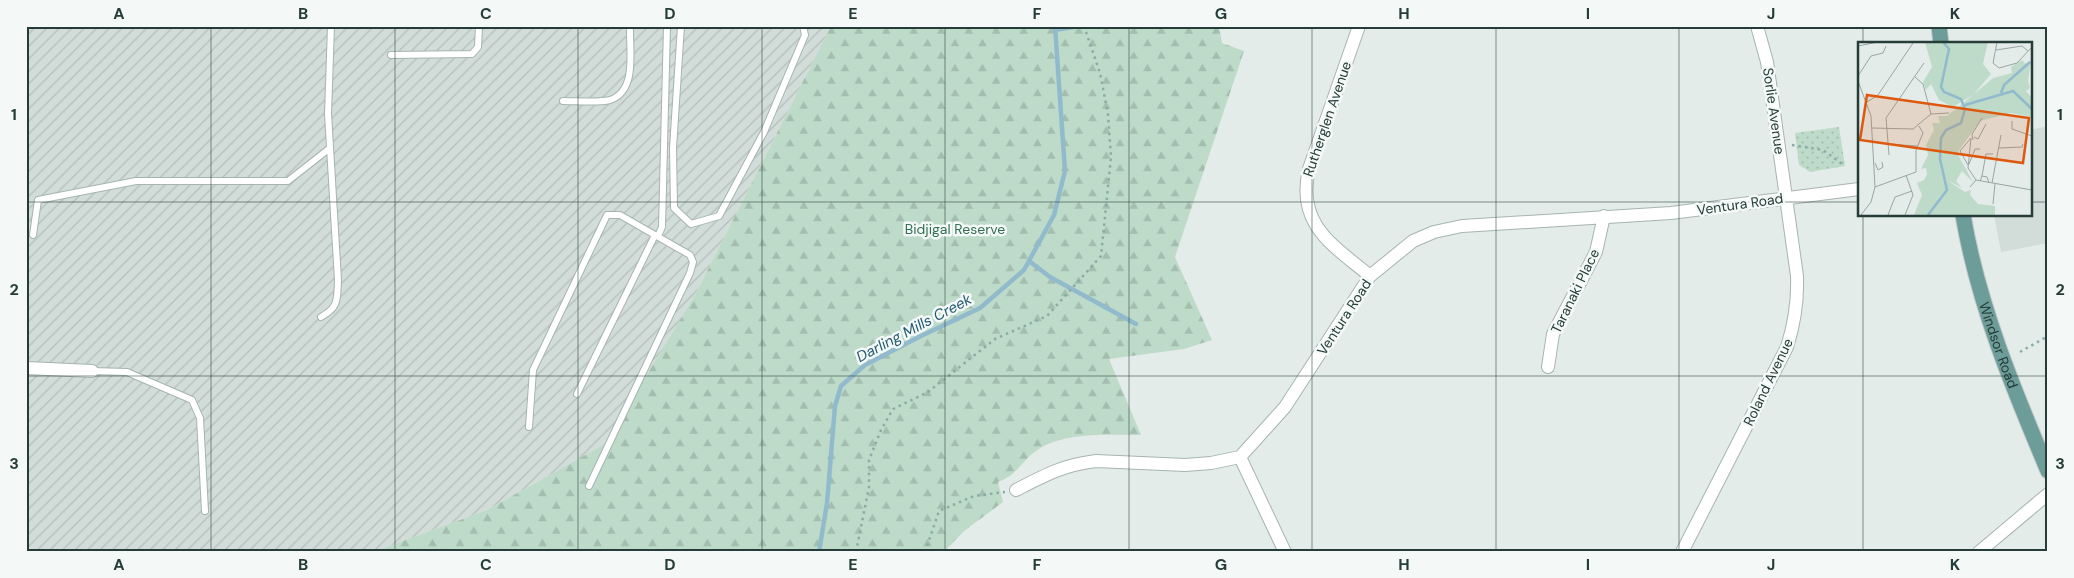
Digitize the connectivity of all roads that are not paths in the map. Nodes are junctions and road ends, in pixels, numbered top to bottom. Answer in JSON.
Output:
{"nodes":[{"id":1,"x":331,"y":26,"type":"edge"},
{"id":2,"x":479,"y":26,"type":"edge"},
{"id":3,"x":630,"y":26,"type":"edge"},
{"id":4,"x":667,"y":26,"type":"edge"},
{"id":5,"x":681,"y":26,"type":"edge"},
{"id":6,"x":803,"y":26,"type":"edge"},
{"id":7,"x":1359,"y":26,"type":"edge"},
{"id":8,"x":1757,"y":26,"type":"edge"},
{"id":9,"x":1940,"y":26,"type":"edge"},
{"id":10,"x":1941,"y":42,"type":"edge"},
{"id":11,"x":391,"y":55,"type":"dead end"},
{"id":12,"x":563,"y":101,"type":"dead end"},
{"id":13,"x":330,"y":148,"type":"junction"},
{"id":14,"x":1858,"y":189,"type":"edge"},
{"id":15,"x":1787,"y":198,"type":"junction"},
{"id":16,"x":1604,"y":216,"type":"junction"},
{"id":17,"x":1962,"y":216,"type":"edge"},
{"id":18,"x":33,"y":235,"type":"dead end"},
{"id":19,"x":657,"y":235,"type":"junction"},
{"id":20,"x":1370,"y":276,"type":"junction"},
{"id":21,"x":321,"y":317,"type":"dead end"},
{"id":22,"x":1548,"y":367,"type":"dead end"},
{"id":23,"x":26,"y":368,"type":"edge"},
{"id":24,"x":92,"y":371,"type":"joint"},
{"id":25,"x":577,"y":394,"type":"dead end"},
{"id":26,"x":529,"y":427,"type":"dead end"},
{"id":27,"x":1240,"y":456,"type":"junction"},
{"id":28,"x":2048,"y":471,"type":"edge"},
{"id":29,"x":590,"y":486,"type":"dead end"},
{"id":30,"x":1016,"y":490,"type":"road end"},
{"id":31,"x":2048,"y":494,"type":"edge"},
{"id":32,"x":205,"y":511,"type":"dead end"},
{"id":33,"x":1285,"y":552,"type":"edge"},
{"id":34,"x":1682,"y":552,"type":"edge"},
{"id":35,"x":1979,"y":552,"type":"edge"}],
"edges":[{"from":1,"to":13,"type":"lane"},
{"from":2,"to":11,"type":"lane"},
{"from":3,"to":12,"type":"lane"},
{"from":4,"to":19,"type":"lane"},
{"from":5,"to":6,"type":"lane"},
{"from":7,"to":20,"type":"street","name":"Rutherglen Avenue"},
{"from":8,"to":15,"type":"street","name":"Sorlie Avenue"},
{"from":9,"to":10,"type":"main road"},
{"from":13,"to":18,"type":"lane"},
{"from":13,"to":21,"type":"lane"},
{"from":14,"to":15,"type":"street","name":"Ventura Road"},
{"from":15,"to":16,"type":"street","name":"Ventura Road"},
{"from":15,"to":34,"type":"street","name":"Roland Avenue"},
{"from":16,"to":20,"type":"street","name":"Ventura Road"},
{"from":16,"to":22,"type":"street","name":"Taranaki Place"},
{"from":17,"to":28,"type":"main road","name":"Windsor Road"},
{"from":19,"to":25,"type":"lane"},
{"from":19,"to":26,"type":"lane"},
{"from":19,"to":29,"type":"lane"},
{"from":20,"to":27,"type":"street","name":"Ventura Road"},
{"from":23,"to":24,"type":"street"},
{"from":24,"to":32,"type":"lane"},
{"from":27,"to":30,"type":"street"},
{"from":27,"to":33,"type":"street"},
{"from":31,"to":35,"type":"street"}]}
